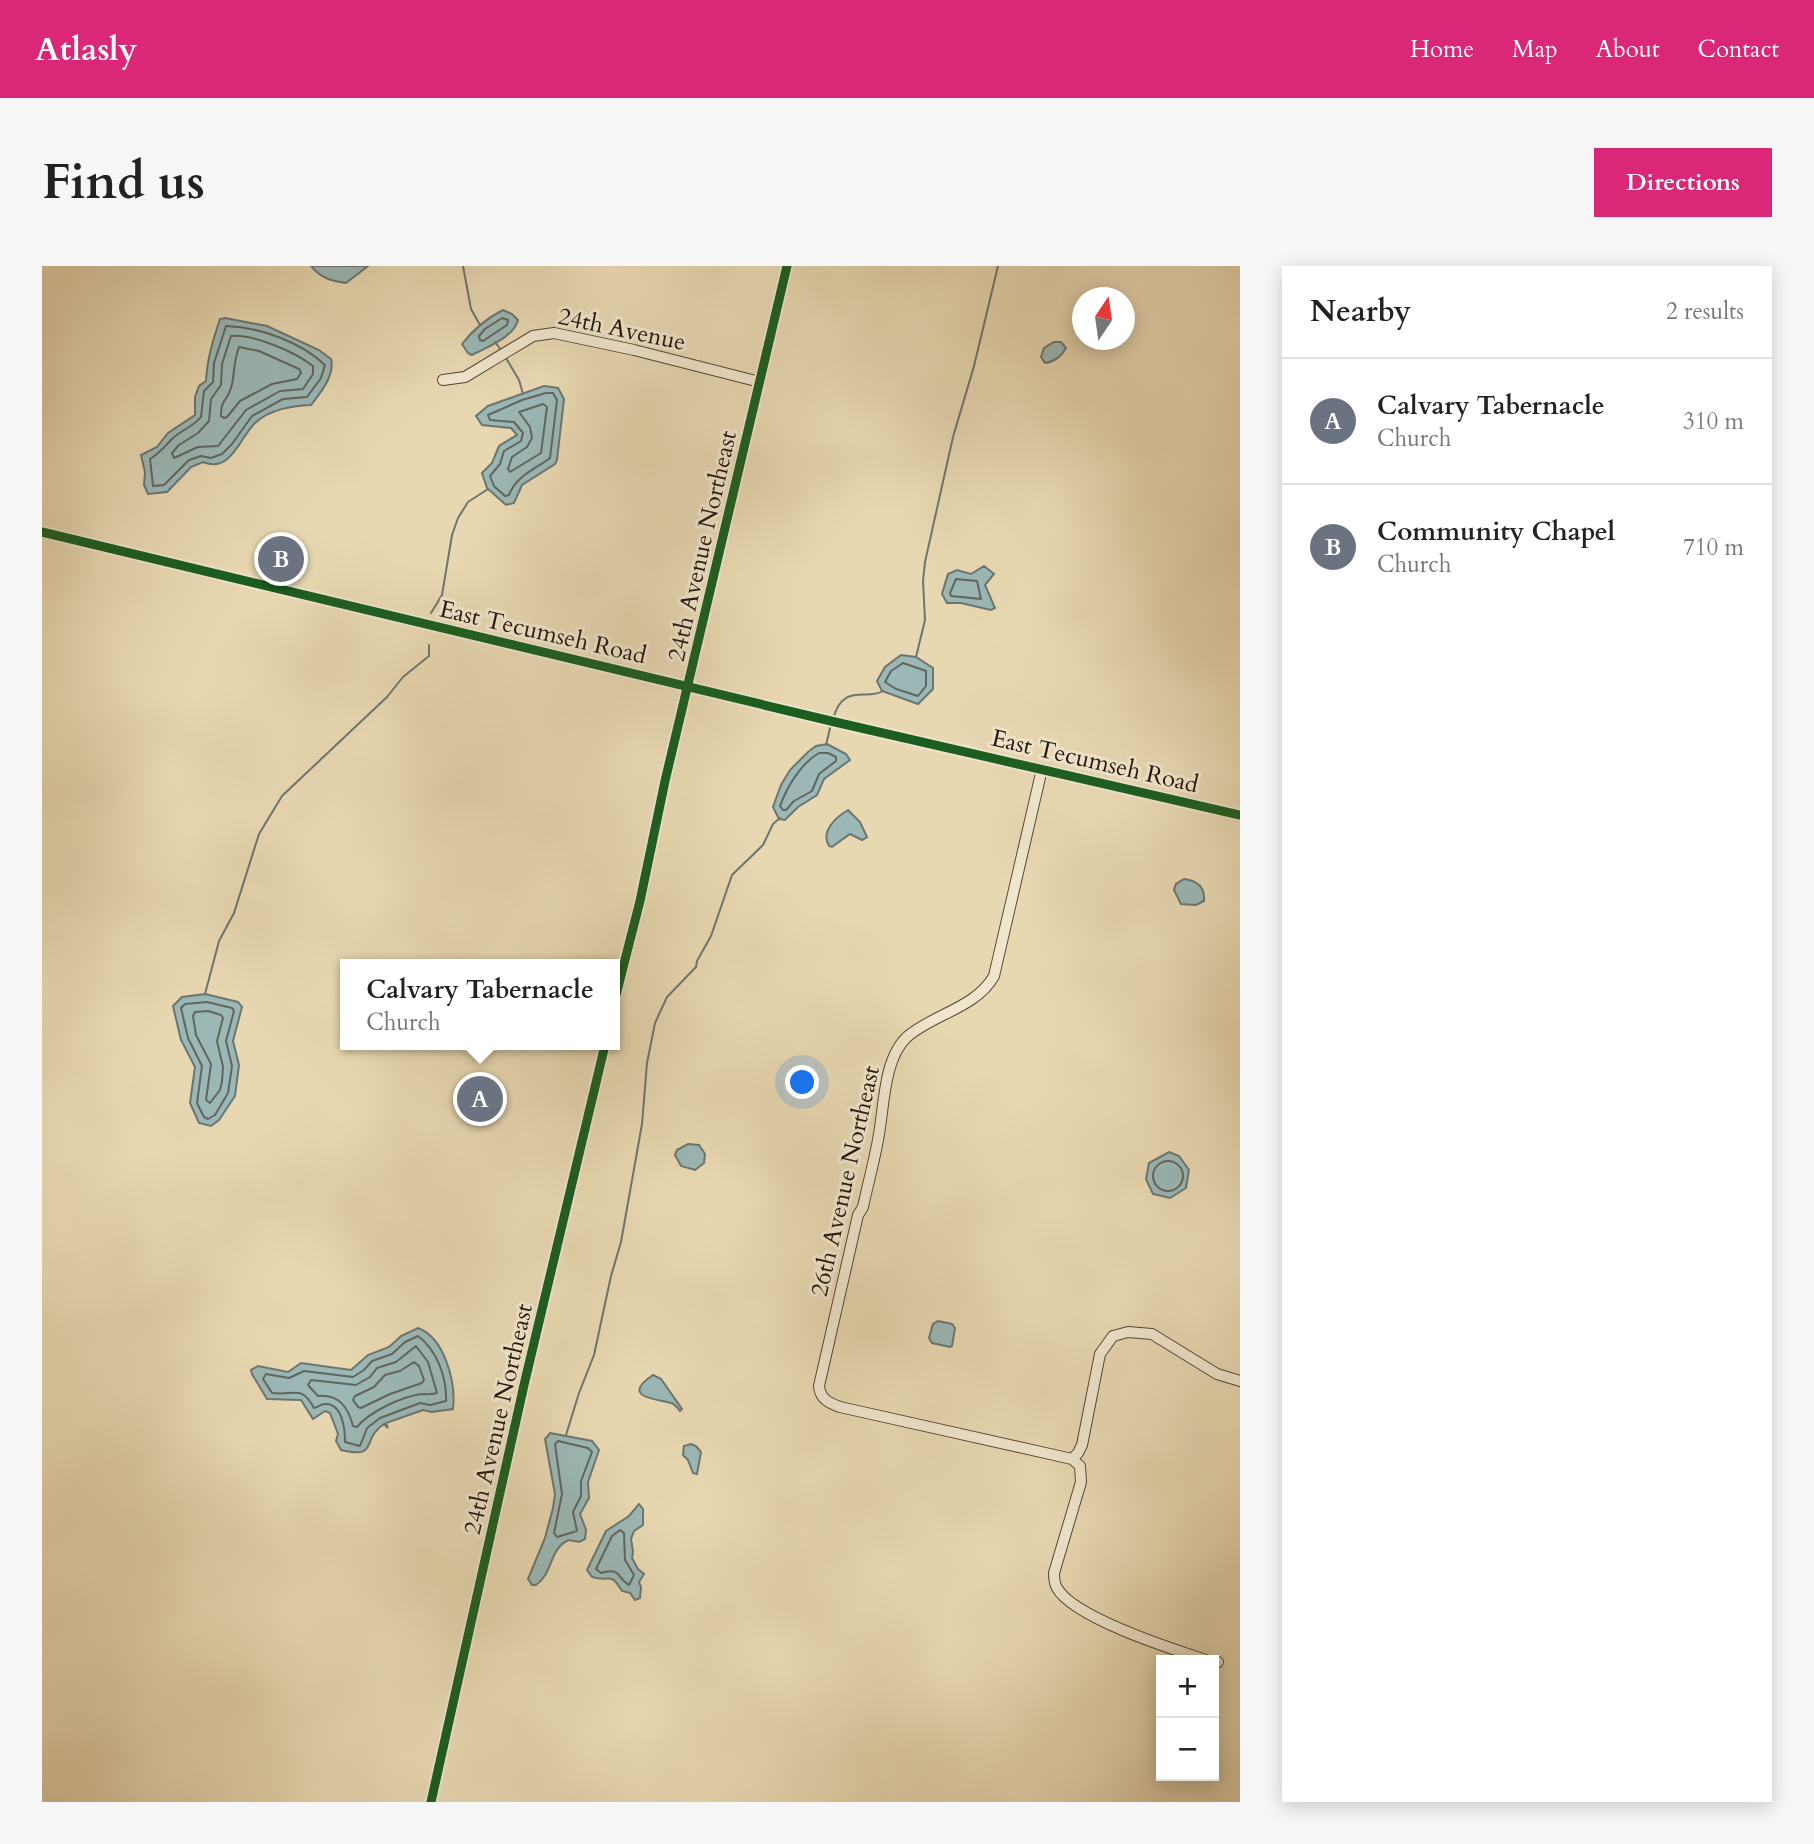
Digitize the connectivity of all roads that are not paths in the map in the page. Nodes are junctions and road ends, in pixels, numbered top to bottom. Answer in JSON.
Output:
{"nodes":[{"id":1,"x":787,"y":266,"type":"edge"},
{"id":2,"x":443,"y":380,"type":"dead end"},
{"id":3,"x":760,"y":382,"type":"junction"},
{"id":4,"x":42,"y":533,"type":"edge"},
{"id":5,"x":689,"y":686,"type":"junction"},
{"id":6,"x":1042,"y":769,"type":"junction"},
{"id":7,"x":1240,"y":815,"type":"edge"},
{"id":8,"x":620,"y":978,"type":"edge"},
{"id":9,"x":603,"y":1050,"type":"edge"},
{"id":10,"x":1240,"y":1381,"type":"edge"},
{"id":11,"x":1072,"y":1459,"type":"junction"},
{"id":12,"x":1193,"y":1655,"type":"edge"},
{"id":13,"x":431,"y":1802,"type":"edge"}],
"edges":[{"from":1,"to":3,"type":"street","name":"24th Avenue Northeast"},
{"from":2,"to":3,"type":"street","name":"24th Avenue"},
{"from":3,"to":5,"type":"street","name":"24th Avenue Northeast"},
{"from":4,"to":5,"type":"street","name":"East Tecumseh Road"},
{"from":5,"to":6,"type":"street","name":"East Tecumseh Road"},
{"from":5,"to":8,"type":"street","name":"24th Avenue Northeast"},
{"from":6,"to":7,"type":"street","name":"East Tecumseh Road"},
{"from":6,"to":11,"type":"street","name":"26th Avenue Northeast"},
{"from":9,"to":13,"type":"street","name":"24th Avenue Northeast"},
{"from":10,"to":11,"type":"street"},
{"from":11,"to":12,"type":"street"}]}
